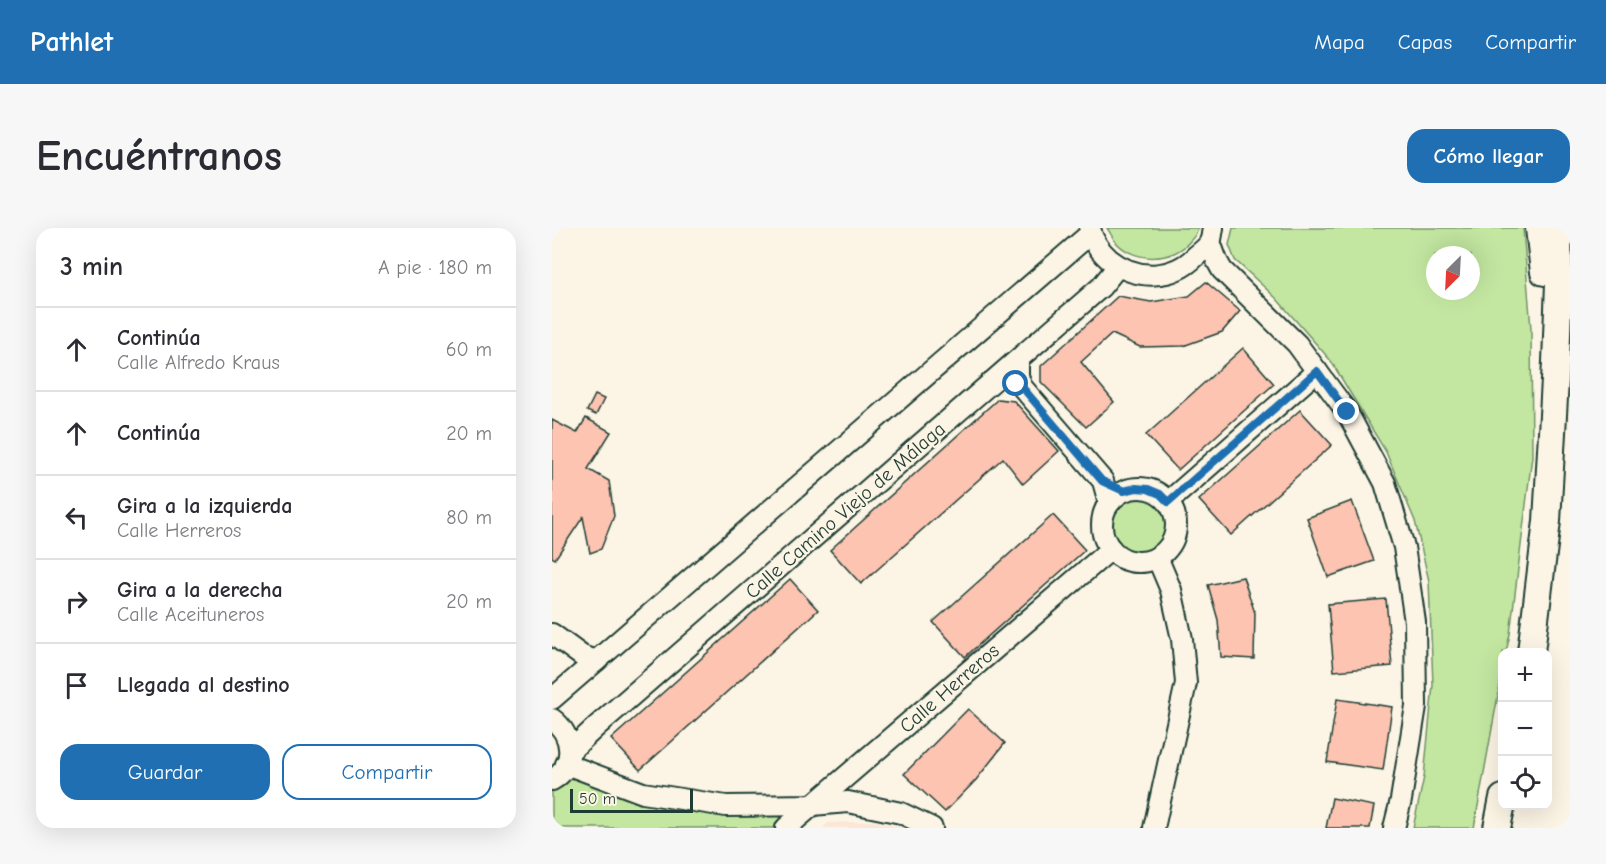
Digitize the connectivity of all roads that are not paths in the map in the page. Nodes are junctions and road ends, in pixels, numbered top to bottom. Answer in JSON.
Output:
{"nodes":[{"id":1,"x":1539,"y":228,"type":"edge"},
{"id":2,"x":1558,"y":228,"type":"edge"},
{"id":3,"x":1568,"y":228,"type":"edge"},
{"id":4,"x":1090,"y":231,"type":"edge"},
{"id":5,"x":1211,"y":235,"type":"edge"},
{"id":6,"x":1187,"y":264,"type":"junction"},
{"id":7,"x":1118,"y":266,"type":"junction"},
{"id":8,"x":1222,"y":270,"type":"junction"},
{"id":9,"x":1559,"y":283,"type":"junction"},
{"id":10,"x":1018,"y":360,"type":"junction"},
{"id":11,"x":1563,"y":361,"type":"edge"},
{"id":12,"x":1317,"y":371,"type":"junction"},
{"id":13,"x":1022,"y":387,"type":"junction"},
{"id":14,"x":984,"y":389,"type":"junction"},
{"id":15,"x":1117,"y":497,"type":"junction"},
{"id":16,"x":1168,"y":502,"type":"junction"},
{"id":17,"x":1111,"y":549,"type":"junction"},
{"id":18,"x":1157,"y":557,"type":"junction"},
{"id":19,"x":552,"y":634,"type":"edge"},
{"id":20,"x":1531,"y":648,"type":"edge"},
{"id":21,"x":596,"y":662,"type":"junction"},
{"id":22,"x":552,"y":699,"type":"edge"},
{"id":23,"x":552,"y":719,"type":"edge"},
{"id":24,"x":568,"y":758,"type":"junction"},
{"id":25,"x":552,"y":780,"type":"edge"},
{"id":26,"x":812,"y":806,"type":"junction"},
{"id":27,"x":1501,"y":810,"type":"edge"},
{"id":28,"x":786,"y":828,"type":"edge"},
{"id":29,"x":932,"y":828,"type":"edge"},
{"id":30,"x":1154,"y":828,"type":"edge"},
{"id":31,"x":1394,"y":828,"type":"edge"},
{"id":32,"x":1497,"y":828,"type":"edge"}],
"edges":[{"from":1,"to":11,"type":"main road"},
{"from":2,"to":9,"type":"main road"},
{"from":3,"to":9,"type":"main road"},
{"from":4,"to":7,"type":"street"},
{"from":4,"to":21,"type":"street"},
{"from":5,"to":6,"type":"street"},
{"from":5,"to":8,"type":"street"},
{"from":6,"to":7,"type":"street"},
{"from":6,"to":8,"type":"street"},
{"from":7,"to":10,"type":"street","name":"Calle Camino Viejo de Málaga"},
{"from":8,"to":12,"type":"street"},
{"from":9,"to":11,"type":"main road"},
{"from":10,"to":13,"type":"street"},
{"from":10,"to":14,"type":"street","name":"Calle Camino Viejo de Málaga"},
{"from":11,"to":20,"type":"main road"},
{"from":12,"to":16,"type":"street"},
{"from":12,"to":31,"type":"street"},
{"from":13,"to":14,"type":"street"},
{"from":13,"to":15,"type":"street"},
{"from":14,"to":24,"type":"street","name":"Calle Camino Viejo de Málaga"},
{"from":15,"to":16,"type":"street"},
{"from":15,"to":17,"type":"street"},
{"from":16,"to":18,"type":"street"},
{"from":17,"to":18,"type":"street"},
{"from":17,"to":26,"type":"street","name":"Calle Herreros"},
{"from":18,"to":30,"type":"street"},
{"from":19,"to":21,"type":"street"},
{"from":21,"to":22,"type":"street"},
{"from":23,"to":24,"type":"street"},
{"from":24,"to":25,"type":"street","name":"Calle Camino Viejo de Málaga"},
{"from":24,"to":26,"type":"street"},
{"from":26,"to":28,"type":"street","name":"Calle Herreros"},
{"from":26,"to":29,"type":"street"},
{"from":27,"to":32,"type":"main road"}]}
